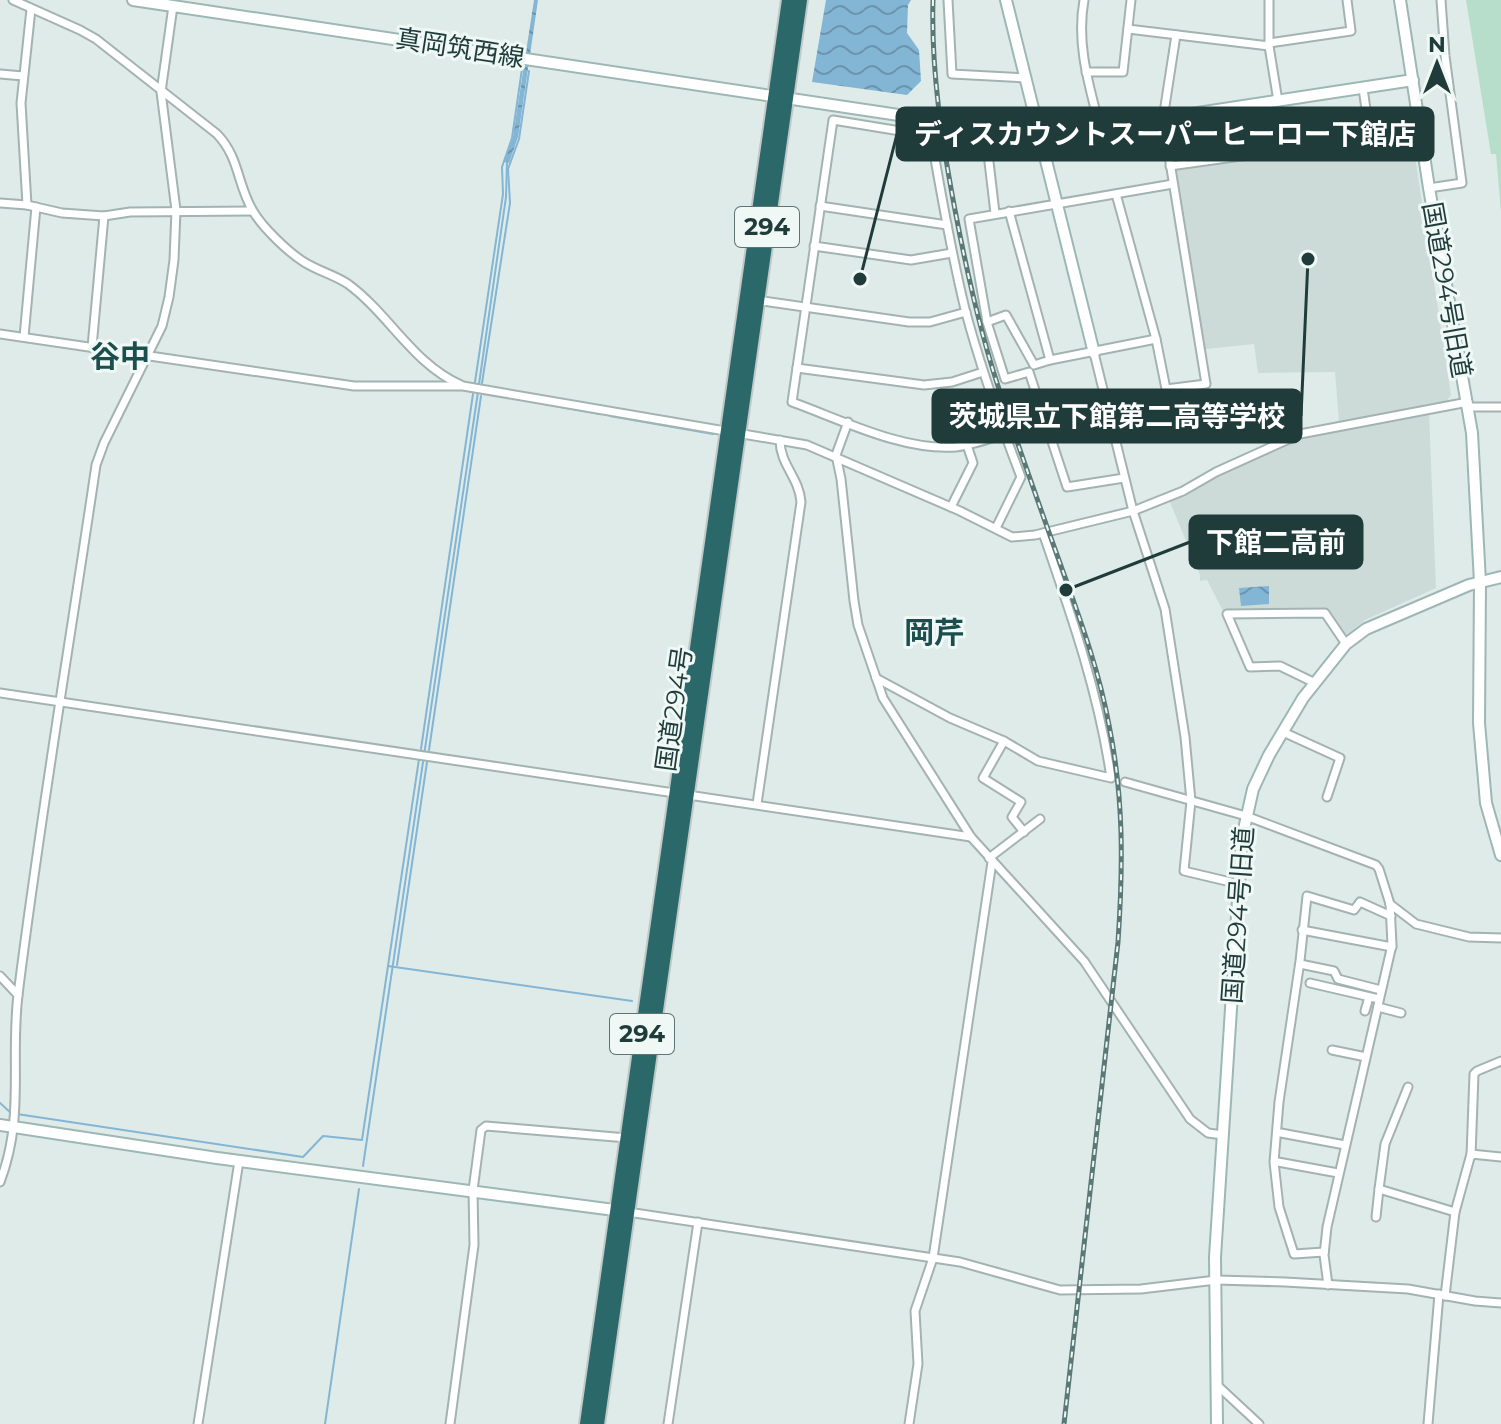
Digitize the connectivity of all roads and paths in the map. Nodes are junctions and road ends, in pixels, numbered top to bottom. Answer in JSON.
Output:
{"nodes":[{"id":1,"x":13,"y":0,"type":"edge"},
{"id":2,"x":133,"y":0,"type":"edge"},
{"id":3,"x":789,"y":0,"type":"edge"},
{"id":4,"x":800,"y":0,"type":"edge"},
{"id":5,"x":948,"y":0,"type":"edge"},
{"id":6,"x":1006,"y":0,"type":"edge"},
{"id":7,"x":1074,"y":0,"type":"edge"},
{"id":8,"x":1131,"y":0,"type":"edge"},
{"id":9,"x":1269,"y":0,"type":"edge"},
{"id":10,"x":1347,"y":0,"type":"edge"},
{"id":11,"x":1400,"y":0,"type":"edge"},
{"id":12,"x":1441,"y":0,"type":"edge"},
{"id":13,"x":1084,"y":1,"type":"edge"},
{"id":14,"x":173,"y":6,"type":"junction"},
{"id":15,"x":31,"y":9,"type":"junction"},
{"id":16,"x":1128,"y":29,"type":"junction"},
{"id":17,"x":1176,"y":35,"type":"junction"},
{"id":18,"x":1269,"y":45,"type":"junction"},
{"id":19,"x":1086,"y":72,"type":"junction"},
{"id":20,"x":0,"y":74,"type":"edge"},
{"id":21,"x":23,"y":76,"type":"junction"},
{"id":22,"x":1026,"y":78,"type":"junction"},
{"id":23,"x":1413,"y":80,"type":"junction"},
{"id":24,"x":1363,"y":88,"type":"junction"},
{"id":25,"x":161,"y":92,"type":"junction"},
{"id":26,"x":780,"y":97,"type":"junction"},
{"id":27,"x":1278,"y":101,"type":"junction"},
{"id":28,"x":823,"y":118,"type":"dead end"},
{"id":29,"x":1163,"y":119,"type":"junction"},
{"id":30,"x":833,"y":120,"type":"junction"},
{"id":31,"x":985,"y":128,"type":"junction"},
{"id":32,"x":1100,"y":128,"type":"junction"},
{"id":33,"x":1040,"y":130,"type":"junction"},
{"id":34,"x":1170,"y":166,"type":"junction"},
{"id":35,"x":1173,"y":184,"type":"junction"},
{"id":36,"x":1429,"y":188,"type":"junction"},
{"id":37,"x":1116,"y":194,"type":"junction"},
{"id":38,"x":0,"y":203,"type":"edge"},
{"id":39,"x":1058,"y":204,"type":"junction"},
{"id":40,"x":31,"y":206,"type":"junction"},
{"id":41,"x":820,"y":206,"type":"junction"},
{"id":42,"x":176,"y":210,"type":"junction"},
{"id":43,"x":252,"y":211,"type":"junction"},
{"id":44,"x":1009,"y":211,"type":"junction"},
{"id":45,"x":995,"y":213,"type":"junction"},
{"id":46,"x":104,"y":216,"type":"junction"},
{"id":47,"x":947,"y":225,"type":"junction"},
{"id":48,"x":814,"y":246,"type":"junction"},
{"id":49,"x":952,"y":253,"type":"junction"},
{"id":50,"x":756,"y":300,"type":"junction"},
{"id":51,"x":805,"y":306,"type":"junction"},
{"id":52,"x":966,"y":312,"type":"junction"},
{"id":53,"x":987,"y":322,"type":"junction"},
{"id":54,"x":0,"y":334,"type":"edge"},
{"id":55,"x":24,"y":337,"type":"junction"},
{"id":56,"x":1156,"y":339,"type":"junction"},
{"id":57,"x":92,"y":347,"type":"junction"},
{"id":58,"x":1094,"y":353,"type":"junction"},
{"id":59,"x":148,"y":356,"type":"junction"},
{"id":60,"x":1050,"y":360,"type":"junction"},
{"id":61,"x":797,"y":368,"type":"junction"},
{"id":62,"x":1031,"y":368,"type":"junction"},
{"id":63,"x":983,"y":372,"type":"junction"},
{"id":64,"x":463,"y":386,"type":"junction"},
{"id":65,"x":1468,"y":405,"type":"junction"},
{"id":66,"x":1501,"y":407,"type":"edge"},
{"id":67,"x":848,"y":422,"type":"junction"},
{"id":68,"x":732,"y":433,"type":"junction"},
{"id":69,"x":1004,"y":434,"type":"junction"},
{"id":70,"x":780,"y":440,"type":"junction"},
{"id":71,"x":967,"y":445,"type":"junction"},
{"id":72,"x":836,"y":455,"type":"junction"},
{"id":73,"x":1124,"y":478,"type":"junction"},
{"id":74,"x":951,"y":507,"type":"junction"},
{"id":75,"x":1133,"y":511,"type":"junction"},
{"id":76,"x":996,"y":528,"type":"junction"},
{"id":77,"x":1043,"y":533,"type":"junction"},
{"id":78,"x":1501,"y":577,"type":"edge"},
{"id":79,"x":1480,"y":582,"type":"junction"},
{"id":80,"x":1346,"y":644,"type":"junction"},
{"id":81,"x":876,"y":678,"type":"junction"},
{"id":82,"x":1315,"y":683,"type":"junction"},
{"id":83,"x":0,"y":693,"type":"edge"},
{"id":84,"x":62,"y":702,"type":"junction"},
{"id":85,"x":1283,"y":732,"type":"junction"},
{"id":86,"x":1004,"y":741,"type":"junction"},
{"id":87,"x":1125,"y":782,"type":"dead end"},
{"id":88,"x":681,"y":794,"type":"junction"},
{"id":89,"x":1327,"y":797,"type":"dead end"},
{"id":90,"x":1191,"y":801,"type":"junction"},
{"id":91,"x":757,"y":804,"type":"junction"},
{"id":92,"x":1246,"y":816,"type":"junction"},
{"id":93,"x":1040,"y":819,"type":"dead end"},
{"id":94,"x":1024,"y":832,"type":"junction"},
{"id":95,"x":971,"y":837,"type":"junction"},
{"id":96,"x":1501,"y":855,"type":"edge"},
{"id":97,"x":990,"y":860,"type":"junction"},
{"id":98,"x":1239,"y":884,"type":"junction"},
{"id":99,"x":1390,"y":904,"type":"junction"},
{"id":100,"x":1391,"y":916,"type":"junction"},
{"id":101,"x":1302,"y":930,"type":"junction"},
{"id":102,"x":1501,"y":938,"type":"edge"},
{"id":103,"x":1392,"y":947,"type":"junction"},
{"id":104,"x":1300,"y":964,"type":"junction"},
{"id":105,"x":0,"y":976,"type":"edge"},
{"id":106,"x":1310,"y":983,"type":"dead end"},
{"id":107,"x":1381,"y":990,"type":"junction"},
{"id":108,"x":18,"y":995,"type":"junction"},
{"id":109,"x":1369,"y":997,"type":"junction"},
{"id":110,"x":1378,"y":1003,"type":"junction"},
{"id":111,"x":1365,"y":1011,"type":"dead end"},
{"id":112,"x":1401,"y":1013,"type":"dead end"},
{"id":113,"x":1332,"y":1050,"type":"dead end"},
{"id":114,"x":1366,"y":1057,"type":"junction"},
{"id":115,"x":1501,"y":1061,"type":"edge"},
{"id":116,"x":1408,"y":1087,"type":"dead end"},
{"id":117,"x":15,"y":1119,"type":"junction"},
{"id":118,"x":0,"y":1125,"type":"edge"},
{"id":119,"x":1281,"y":1133,"type":"dead end"},
{"id":120,"x":1223,"y":1135,"type":"junction"},
{"id":121,"x":627,"y":1138,"type":"junction"},
{"id":122,"x":1345,"y":1145,"type":"junction"},
{"id":123,"x":1471,"y":1156,"type":"junction"},
{"id":124,"x":1501,"y":1157,"type":"edge"},
{"id":125,"x":239,"y":1161,"type":"junction"},
{"id":126,"x":1278,"y":1162,"type":"dead end"},
{"id":127,"x":1338,"y":1173,"type":"junction"},
{"id":128,"x":0,"y":1182,"type":"edge"},
{"id":129,"x":1379,"y":1189,"type":"junction"},
{"id":130,"x":473,"y":1190,"type":"junction"},
{"id":131,"x":622,"y":1211,"type":"junction"},
{"id":132,"x":1455,"y":1212,"type":"junction"},
{"id":133,"x":1376,"y":1217,"type":"dead end"},
{"id":134,"x":698,"y":1222,"type":"junction"},
{"id":135,"x":1324,"y":1252,"type":"junction"},
{"id":136,"x":933,"y":1258,"type":"junction"},
{"id":137,"x":1216,"y":1280,"type":"junction"},
{"id":138,"x":1328,"y":1285,"type":"junction"},
{"id":139,"x":1442,"y":1295,"type":"junction"},
{"id":140,"x":1501,"y":1303,"type":"edge"},
{"id":141,"x":1217,"y":1384,"type":"junction"},
{"id":142,"x":198,"y":1424,"type":"edge"},
{"id":143,"x":450,"y":1424,"type":"edge"},
{"id":144,"x":587,"y":1424,"type":"edge"},
{"id":145,"x":597,"y":1424,"type":"edge"},
{"id":146,"x":668,"y":1424,"type":"edge"},
{"id":147,"x":909,"y":1424,"type":"edge"},
{"id":148,"x":1217,"y":1424,"type":"edge"},
{"id":149,"x":1259,"y":1424,"type":"edge"},
{"id":150,"x":1428,"y":1424,"type":"edge"}],
"edges":[{"from":1,"to":15,"type":"street"},
{"from":2,"to":14,"type":"street","name":"真岡筑西線"},
{"from":3,"to":26,"type":"highway","name":"国道294号","number":"294"},
{"from":4,"to":26,"type":"highway","name":"国道294号","number":"294"},
{"from":5,"to":22,"type":"street"},
{"from":6,"to":22,"type":"street"},
{"from":7,"to":13,"type":"street"},
{"from":8,"to":16,"type":"street"},
{"from":9,"to":18,"type":"street"},
{"from":10,"to":18,"type":"street"},
{"from":11,"to":23,"type":"street","name":"国道294号旧道"},
{"from":12,"to":36,"type":"street"},
{"from":13,"to":19,"type":"street"},
{"from":14,"to":25,"type":"street"},
{"from":14,"to":26,"type":"street","name":"真岡筑西線"},
{"from":15,"to":21,"type":"street"},
{"from":15,"to":25,"type":"street"},
{"from":16,"to":17,"type":"street"},
{"from":16,"to":19,"type":"street"},
{"from":17,"to":18,"type":"street"},
{"from":17,"to":29,"type":"street"},
{"from":18,"to":27,"type":"street"},
{"from":19,"to":32,"type":"street"},
{"from":20,"to":21,"type":"street"},
{"from":21,"to":40,"type":"street"},
{"from":22,"to":33,"type":"street"},
{"from":23,"to":24,"type":"street","name":"真岡筑西線"},
{"from":23,"to":36,"type":"street","name":"国道294号旧道"},
{"from":24,"to":27,"type":"street","name":"真岡筑西線"},
{"from":24,"to":34,"type":"street"},
{"from":25,"to":42,"type":"street"},
{"from":25,"to":43,"type":"street"},
{"from":26,"to":31,"type":"street","name":"真岡筑西線","bridge":true},
{"from":26,"to":50,"type":"highway","name":"国道294号","number":"294"},
{"from":26,"to":68,"type":"highway","name":"国道294号","number":"294"},
{"from":27,"to":29,"type":"street","name":"真岡筑西線"},
{"from":28,"to":30,"type":"street"},
{"from":29,"to":32,"type":"street","name":"真岡筑西線"},
{"from":29,"to":34,"type":"street"},
{"from":30,"to":41,"type":"street"},
{"from":30,"to":47,"type":"street"},
{"from":31,"to":33,"type":"street","name":"真岡筑西線"},
{"from":31,"to":45,"type":"street"},
{"from":32,"to":33,"type":"street","name":"真岡筑西線"},
{"from":33,"to":39,"type":"street"},
{"from":34,"to":35,"type":"street"},
{"from":35,"to":37,"type":"street"},
{"from":35,"to":56,"type":"street"},
{"from":36,"to":65,"type":"street","name":"国道294号旧道"},
{"from":37,"to":39,"type":"street"},
{"from":37,"to":56,"type":"street"},
{"from":38,"to":40,"type":"street"},
{"from":39,"to":44,"type":"street"},
{"from":39,"to":58,"type":"street"},
{"from":40,"to":46,"type":"street"},
{"from":40,"to":55,"type":"street"},
{"from":41,"to":47,"type":"street"},
{"from":41,"to":48,"type":"street"},
{"from":42,"to":43,"type":"street"},
{"from":42,"to":46,"type":"street"},
{"from":42,"to":59,"type":"street"},
{"from":43,"to":64,"type":"street"},
{"from":44,"to":45,"type":"street"},
{"from":44,"to":60,"type":"street"},
{"from":45,"to":53,"type":"street"},
{"from":46,"to":57,"type":"street"},
{"from":47,"to":49,"type":"street"},
{"from":48,"to":49,"type":"street"},
{"from":48,"to":51,"type":"street"},
{"from":49,"to":52,"type":"street"},
{"from":50,"to":51,"type":"street"},
{"from":50,"to":68,"type":"highway","name":"国道294号","number":"294"},
{"from":51,"to":52,"type":"street"},
{"from":51,"to":61,"type":"street"},
{"from":52,"to":63,"type":"street"},
{"from":53,"to":62,"type":"street"},
{"from":53,"to":62,"type":"street"},
{"from":54,"to":55,"type":"street"},
{"from":55,"to":57,"type":"street"},
{"from":56,"to":58,"type":"street"},
{"from":57,"to":59,"type":"street"},
{"from":58,"to":60,"type":"street"},
{"from":58,"to":73,"type":"street"},
{"from":59,"to":64,"type":"street"},
{"from":59,"to":84,"type":"street"},
{"from":60,"to":62,"type":"street"},
{"from":61,"to":63,"type":"street"},
{"from":61,"to":67,"type":"street"},
{"from":62,"to":73,"type":"street"},
{"from":63,"to":69,"type":"street"},
{"from":64,"to":68,"type":"street"},
{"from":65,"to":66,"type":"street"},
{"from":65,"to":75,"type":"street"},
{"from":65,"to":79,"type":"street","name":"国道294号旧道"},
{"from":67,"to":71,"type":"street"},
{"from":67,"to":72,"type":"street"},
{"from":68,"to":70,"type":"street"},
{"from":68,"to":88,"type":"highway","name":"国道294号","number":"294"},
{"from":69,"to":71,"type":"street"},
{"from":69,"to":76,"type":"street"},
{"from":70,"to":72,"type":"street"},
{"from":70,"to":91,"type":"street"},
{"from":71,"to":74,"type":"street"},
{"from":72,"to":74,"type":"street"},
{"from":72,"to":81,"type":"street"},
{"from":73,"to":75,"type":"street"},
{"from":74,"to":76,"type":"street"},
{"from":75,"to":77,"type":"street"},
{"from":75,"to":90,"type":"street"},
{"from":76,"to":77,"type":"street"},
{"from":77,"to":86,"type":"street"},
{"from":78,"to":79,"type":"street"},
{"from":79,"to":80,"type":"street","name":"国道294号旧道"},
{"from":79,"to":96,"type":"street"},
{"from":80,"to":82,"type":"street","name":"国道294号旧道"},
{"from":80,"to":82,"type":"street"},
{"from":81,"to":86,"type":"street"},
{"from":81,"to":95,"type":"street"},
{"from":82,"to":85,"type":"street","name":"国道294号旧道"},
{"from":83,"to":84,"type":"street"},
{"from":84,"to":88,"type":"street"},
{"from":84,"to":108,"type":"street"},
{"from":85,"to":89,"type":"street"},
{"from":85,"to":92,"type":"street","name":"国道294号旧道"},
{"from":86,"to":94,"type":"street"},
{"from":87,"to":90,"type":"street"},
{"from":88,"to":91,"type":"street"},
{"from":88,"to":121,"type":"highway","name":"国道294号","number":"294"},
{"from":88,"to":131,"type":"highway","name":"国道294号","number":"294"},
{"from":90,"to":92,"type":"street"},
{"from":90,"to":98,"type":"street"},
{"from":91,"to":95,"type":"street"},
{"from":92,"to":98,"type":"street","name":"国道294号旧道"},
{"from":92,"to":99,"type":"street"},
{"from":93,"to":94,"type":"street"},
{"from":94,"to":97,"type":"street"},
{"from":95,"to":97,"type":"street"},
{"from":97,"to":120,"type":"street"},
{"from":97,"to":136,"type":"street"},
{"from":98,"to":120,"type":"street","name":"国道294号旧道"},
{"from":99,"to":100,"type":"street"},
{"from":99,"to":102,"type":"street"},
{"from":100,"to":101,"type":"street"},
{"from":100,"to":103,"type":"street"},
{"from":101,"to":103,"type":"street"},
{"from":101,"to":104,"type":"street"},
{"from":103,"to":107,"type":"street"},
{"from":104,"to":107,"type":"street"},
{"from":104,"to":135,"type":"street"},
{"from":105,"to":108,"type":"street"},
{"from":106,"to":109,"type":"street"},
{"from":107,"to":110,"type":"street"},
{"from":108,"to":117,"type":"street"},
{"from":109,"to":110,"type":"street"},
{"from":109,"to":111,"type":"street"},
{"from":110,"to":112,"type":"street"},
{"from":110,"to":114,"type":"street"},
{"from":113,"to":114,"type":"street"},
{"from":114,"to":122,"type":"street"},
{"from":115,"to":123,"type":"street"},
{"from":116,"to":129,"type":"street"},
{"from":117,"to":118,"type":"street"},
{"from":117,"to":125,"type":"street"},
{"from":117,"to":128,"type":"street"},
{"from":119,"to":122,"type":"street"},
{"from":120,"to":137,"type":"street","name":"国道294号旧道"},
{"from":121,"to":130,"type":"street"},
{"from":121,"to":131,"type":"highway","name":"国道294号","number":"294"},
{"from":122,"to":127,"type":"street"},
{"from":123,"to":124,"type":"street"},
{"from":123,"to":132,"type":"street"},
{"from":125,"to":130,"type":"street"},
{"from":125,"to":142,"type":"street"},
{"from":126,"to":127,"type":"street"},
{"from":127,"to":135,"type":"street"},
{"from":129,"to":132,"type":"street"},
{"from":129,"to":133,"type":"street"},
{"from":130,"to":131,"type":"street"},
{"from":130,"to":143,"type":"street"},
{"from":131,"to":134,"type":"street"},
{"from":131,"to":144,"type":"highway","name":"国道294号","number":"294"},
{"from":131,"to":145,"type":"highway","name":"国道294号","number":"294"},
{"from":132,"to":139,"type":"street"},
{"from":134,"to":136,"type":"street"},
{"from":134,"to":146,"type":"street"},
{"from":135,"to":138,"type":"street"},
{"from":136,"to":137,"type":"street"},
{"from":136,"to":147,"type":"street"},
{"from":137,"to":138,"type":"street"},
{"from":137,"to":141,"type":"street","name":"国道294号旧道"},
{"from":138,"to":139,"type":"street"},
{"from":139,"to":140,"type":"street"},
{"from":139,"to":150,"type":"street"},
{"from":141,"to":148,"type":"street","name":"国道294号旧道"},
{"from":141,"to":149,"type":"street"}]}
